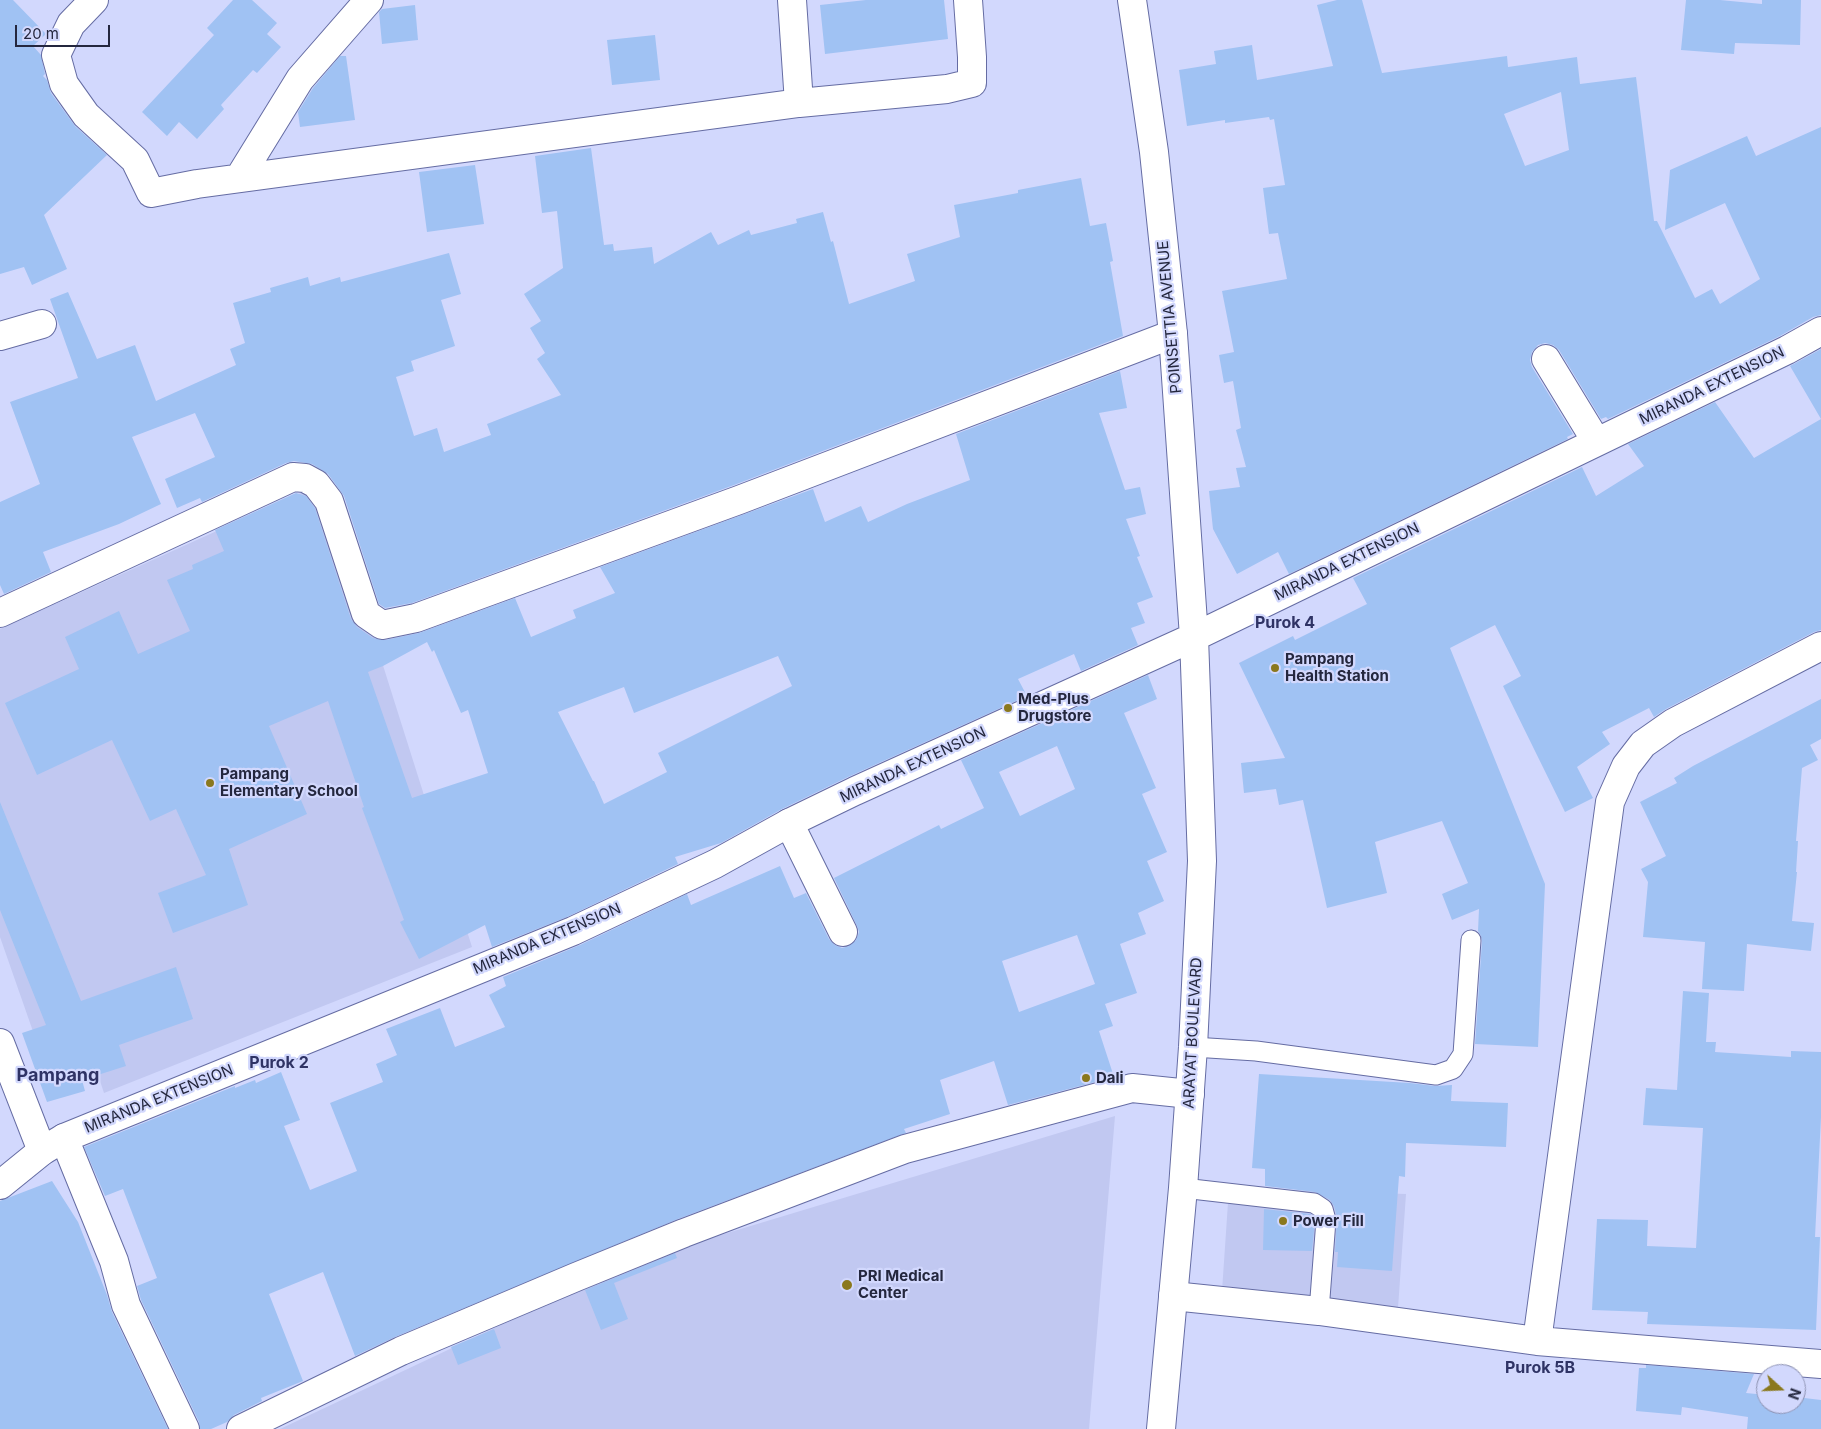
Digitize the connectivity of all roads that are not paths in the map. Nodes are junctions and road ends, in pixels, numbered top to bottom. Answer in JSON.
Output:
{"nodes":[{"id":1,"x":94,"y":0,"type":"edge"},
{"id":2,"x":369,"y":0,"type":"edge"},
{"id":3,"x":792,"y":0,"type":"edge"},
{"id":4,"x":968,"y":0,"type":"edge"},
{"id":5,"x":1132,"y":0,"type":"edge"},
{"id":6,"x":799,"y":103,"type":"junction"},
{"id":7,"x":239,"y":178,"type":"junction"},
{"id":8,"x":42,"y":324,"type":"dead end"},
{"id":9,"x":1821,"y":331,"type":"edge"},
{"id":10,"x":1174,"y":334,"type":"junction"},
{"id":11,"x":0,"y":336,"type":"edge"},
{"id":12,"x":1546,"y":359,"type":"dead end"},
{"id":13,"x":1596,"y":441,"type":"junction"},
{"id":14,"x":0,"y":613,"type":"edge"},
{"id":15,"x":1194,"y":637,"type":"junction"},
{"id":16,"x":1821,"y":646,"type":"edge"},
{"id":17,"x":789,"y":823,"type":"junction"},
{"id":18,"x":844,"y":932,"type":"dead end"},
{"id":19,"x":1471,"y":940,"type":"dead end"},
{"id":20,"x":0,"y":1045,"type":"edge"},
{"id":21,"x":1193,"y":1047,"type":"junction"},
{"id":22,"x":1190,"y":1094,"type":"junction"},
{"id":23,"x":53,"y":1145,"type":"junction"},
{"id":24,"x":0,"y":1185,"type":"edge"},
{"id":25,"x":1183,"y":1188,"type":"junction"},
{"id":26,"x":1173,"y":1296,"type":"junction"},
{"id":27,"x":1319,"y":1312,"type":"junction"},
{"id":28,"x":1537,"y":1340,"type":"junction"},
{"id":29,"x":1821,"y":1364,"type":"edge"},
{"id":30,"x":185,"y":1429,"type":"edge"},
{"id":31,"x":240,"y":1429,"type":"edge"},
{"id":32,"x":1160,"y":1429,"type":"edge"}],
"edges":[{"from":1,"to":7,"type":"street"},
{"from":2,"to":7,"type":"street"},
{"from":3,"to":6,"type":"street"},
{"from":4,"to":6,"type":"street"},
{"from":5,"to":10,"type":"street","name":"POINSETTIA AVENUE"},
{"from":6,"to":7,"type":"street"},
{"from":8,"to":11,"type":"street"},
{"from":9,"to":13,"type":"street","name":"MIRANDA EXTENSION"},
{"from":10,"to":14,"type":"street"},
{"from":10,"to":15,"type":"street","name":"POINSETTIA AVENUE"},
{"from":12,"to":13,"type":"street"},
{"from":13,"to":15,"type":"street","name":"MIRANDA EXTENSION"},
{"from":15,"to":17,"type":"street","name":"MIRANDA EXTENSION"},
{"from":15,"to":21,"type":"street","name":"ARAYAT BOULEVARD"},
{"from":16,"to":28,"type":"street"},
{"from":17,"to":18,"type":"street"},
{"from":17,"to":23,"type":"street","name":"MIRANDA EXTENSION"},
{"from":19,"to":21,"type":"lane"},
{"from":20,"to":23,"type":"street"},
{"from":21,"to":22,"type":"street","name":"ARAYAT BOULEVARD"},
{"from":22,"to":25,"type":"street","name":"ARAYAT BOULEVARD"},
{"from":22,"to":31,"type":"street"},
{"from":23,"to":24,"type":"street","name":"MIRANDA EXTENSION"},
{"from":23,"to":30,"type":"street"},
{"from":25,"to":26,"type":"street","name":"ARAYAT BOULEVARD"},
{"from":25,"to":27,"type":"lane"},
{"from":26,"to":27,"type":"street"},
{"from":26,"to":32,"type":"street","name":"ARAYAT BOULEVARD"},
{"from":27,"to":28,"type":"street"},
{"from":28,"to":29,"type":"street"}]}
